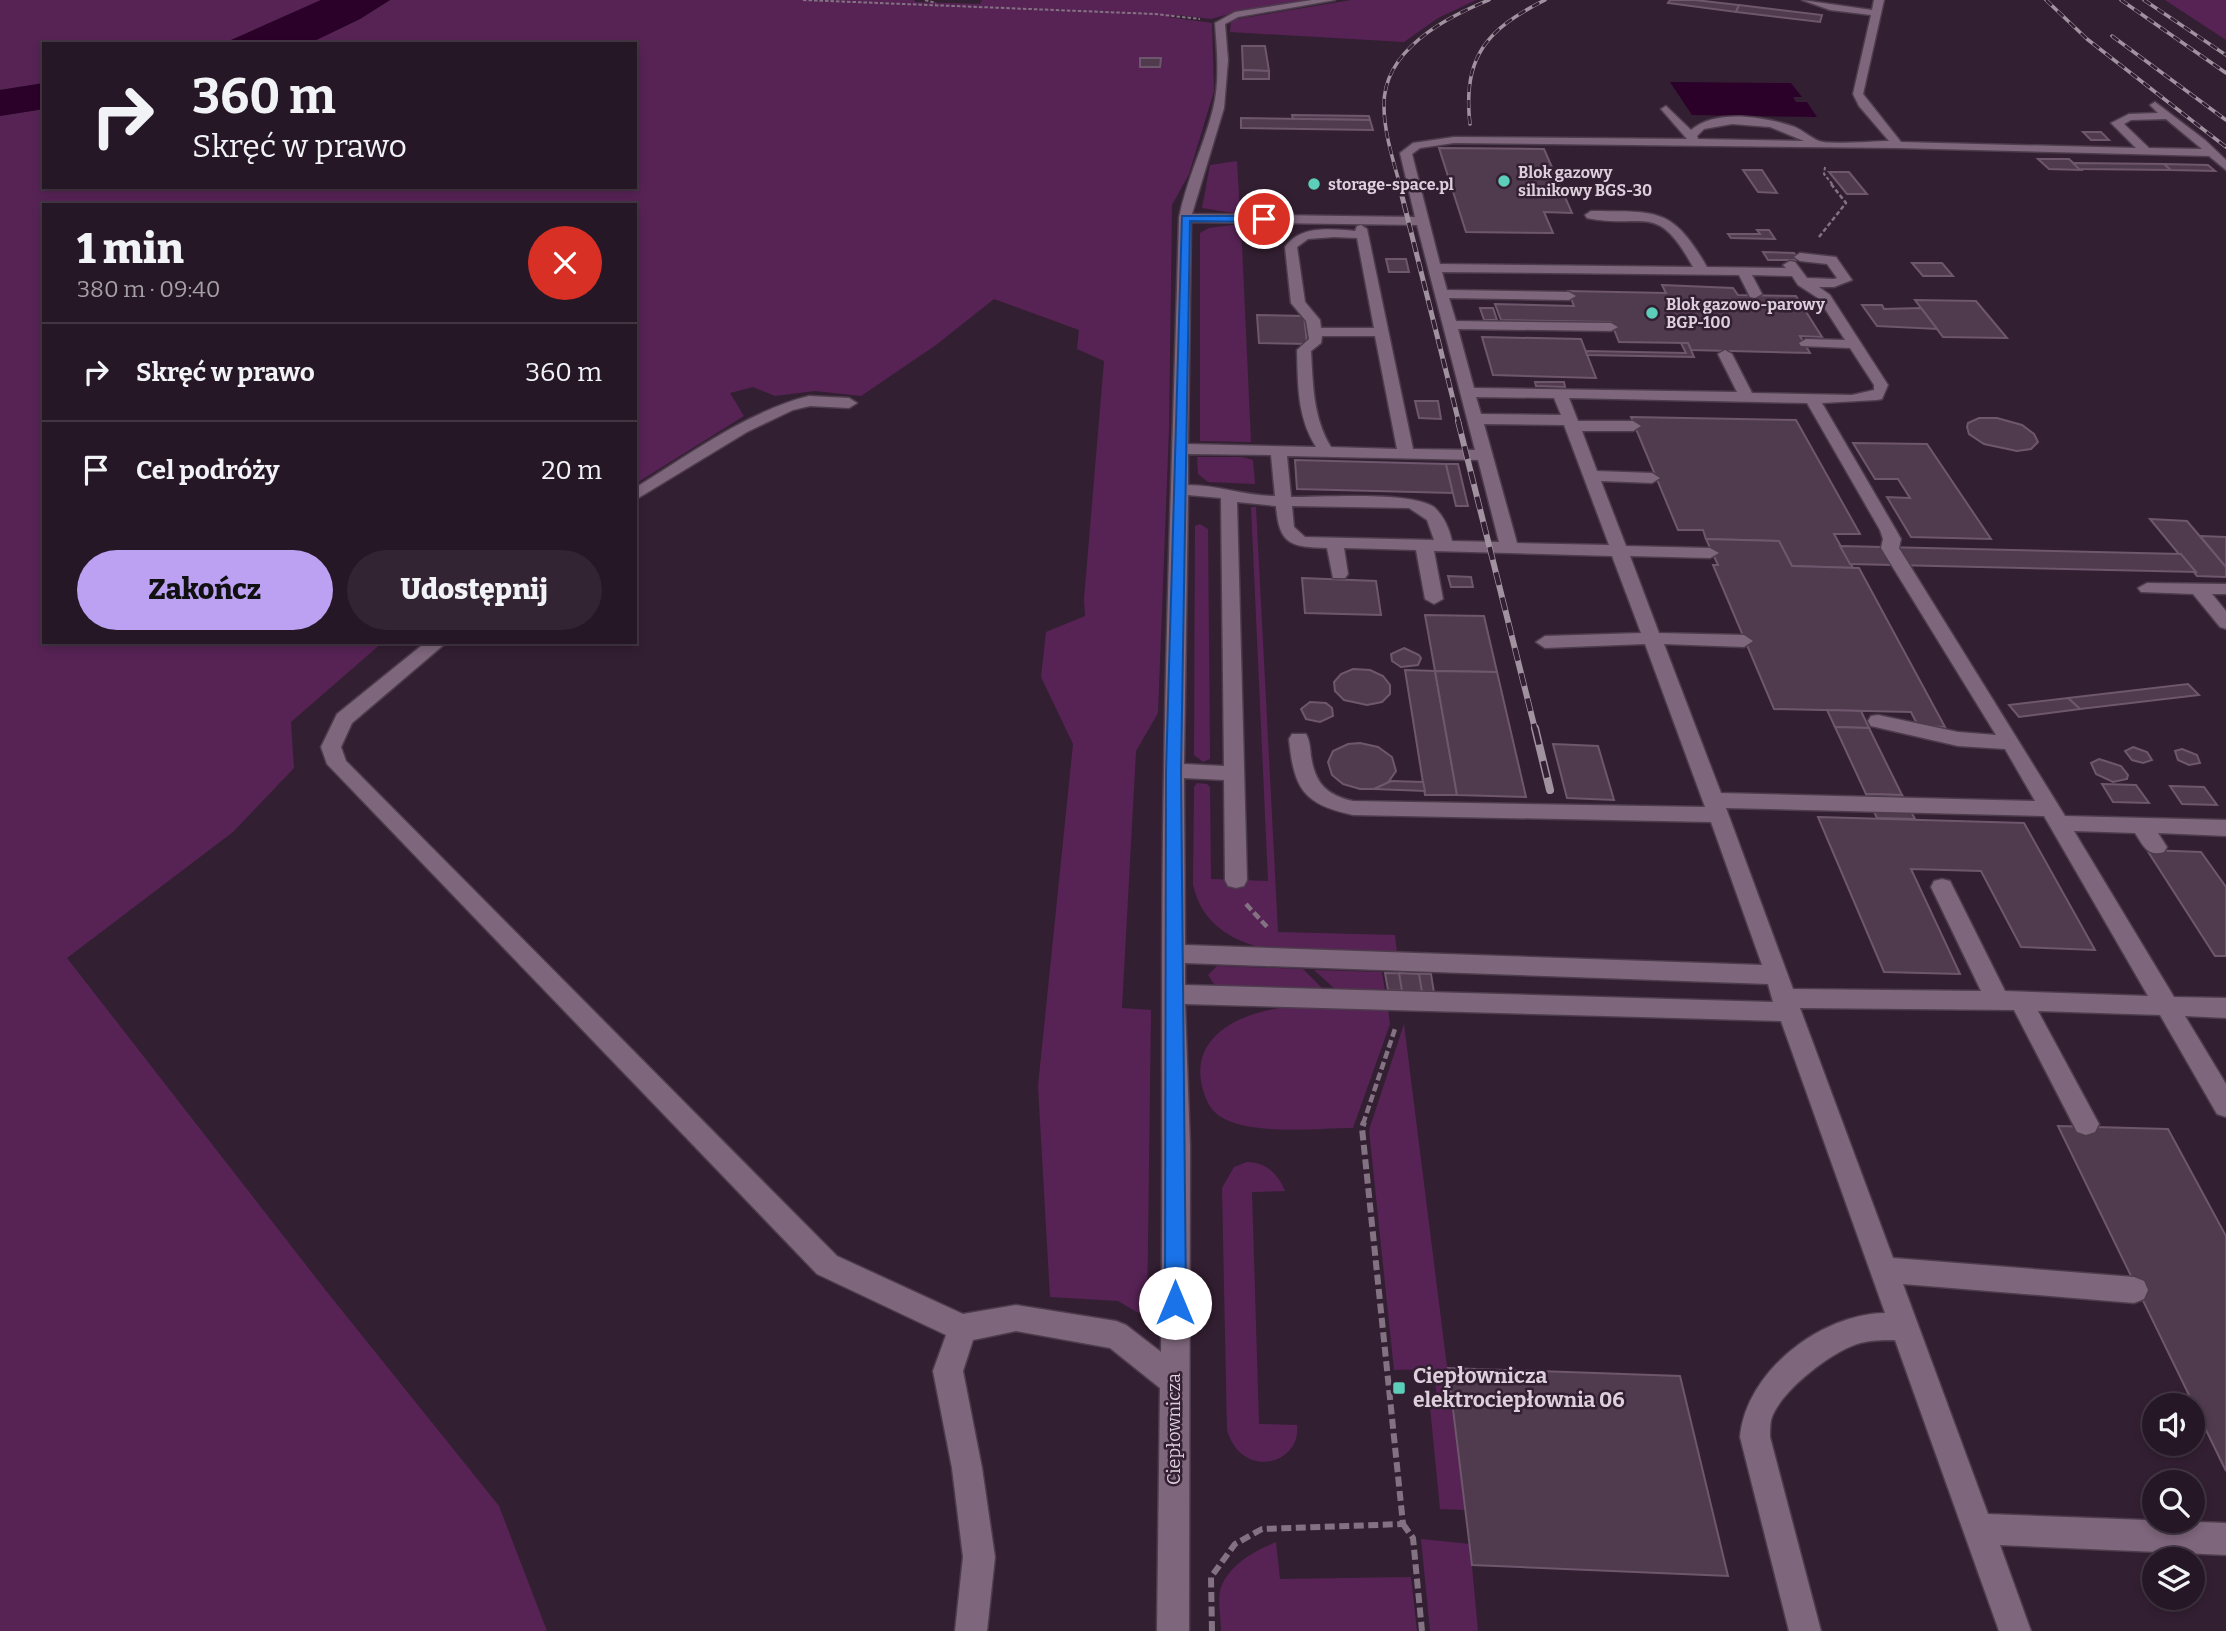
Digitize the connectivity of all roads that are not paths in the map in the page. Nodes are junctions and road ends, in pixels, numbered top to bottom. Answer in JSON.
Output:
{"nodes":[{"id":1,"x":1330,"y":0,"type":"edge"},
{"id":2,"x":1807,"y":0,"type":"edge"},
{"id":3,"x":1879,"y":0,"type":"edge"},
{"id":4,"x":1876,"y":13,"type":"junction"},
{"id":5,"x":2155,"y":106,"type":"dead end"},
{"id":6,"x":1666,"y":109,"type":"dead end"},
{"id":7,"x":2168,"y":116,"type":"junction"},
{"id":8,"x":1692,"y":139,"type":"junction"},
{"id":9,"x":1811,"y":144,"type":"junction"},
{"id":10,"x":1898,"y":145,"type":"junction"},
{"id":11,"x":2147,"y":152,"type":"junction"},
{"id":12,"x":2210,"y":153,"type":"junction"},
{"id":13,"x":2226,"y":167,"type":"edge"},
{"id":14,"x":1591,"y":215,"type":"dead end"},
{"id":15,"x":1185,"y":218,"type":"junction"},
{"id":16,"x":1422,"y":221,"type":"junction"},
{"id":17,"x":1435,"y":268,"type":"junction"},
{"id":18,"x":1531,"y":269,"type":"junction"},
{"id":19,"x":1797,"y":269,"type":"junction"},
{"id":20,"x":1703,"y":272,"type":"junction"},
{"id":21,"x":1443,"y":294,"type":"junction"},
{"id":22,"x":1541,"y":295,"type":"junction"},
{"id":23,"x":1569,"y":296,"type":"dead end"},
{"id":24,"x":1451,"y":325,"type":"junction"},
{"id":25,"x":1611,"y":327,"type":"dead end"},
{"id":26,"x":1821,"y":331,"type":"dead end"},
{"id":27,"x":1315,"y":332,"type":"junction"},
{"id":28,"x":1380,"y":332,"type":"junction"},
{"id":29,"x":1850,"y":337,"type":"junction"},
{"id":30,"x":1806,"y":344,"type":"dead end"},
{"id":31,"x":1725,"y":354,"type":"dead end"},
{"id":32,"x":1515,"y":376,"type":"dead end"},
{"id":33,"x":1469,"y":392,"type":"junction"},
{"id":34,"x":1520,"y":393,"type":"junction"},
{"id":35,"x":1560,"y":393,"type":"junction"},
{"id":36,"x":1747,"y":397,"type":"junction"},
{"id":37,"x":1812,"y":398,"type":"junction"},
{"id":38,"x":849,"y":404,"type":"dead end"},
{"id":39,"x":1476,"y":419,"type":"junction"},
{"id":40,"x":1572,"y":423,"type":"junction"},
{"id":41,"x":1633,"y":426,"type":"dead end"},
{"id":42,"x":1181,"y":449,"type":"junction"},
{"id":43,"x":1278,"y":450,"type":"junction"},
{"id":44,"x":1326,"y":451,"type":"junction"},
{"id":45,"x":1406,"y":454,"type":"junction"},
{"id":46,"x":1485,"y":455,"type":"junction"},
{"id":47,"x":1592,"y":477,"type":"junction"},
{"id":48,"x":1652,"y":478,"type":"dead end"},
{"id":49,"x":1181,"y":490,"type":"junction"},
{"id":50,"x":637,"y":494,"type":"edge"},
{"id":51,"x":1229,"y":495,"type":"junction"},
{"id":52,"x":1282,"y":501,"type":"junction"},
{"id":53,"x":1335,"y":544,"type":"junction"},
{"id":54,"x":1424,"y":545,"type":"junction"},
{"id":55,"x":1444,"y":546,"type":"junction"},
{"id":56,"x":1509,"y":546,"type":"junction"},
{"id":57,"x":1619,"y":551,"type":"junction"},
{"id":58,"x":1710,"y":553,"type":"dead end"},
{"id":59,"x":1339,"y":574,"type":"dead end"},
{"id":60,"x":2147,"y":588,"type":"dead end"},
{"id":61,"x":2198,"y":589,"type":"junction"},
{"id":62,"x":2226,"y":589,"type":"edge"},
{"id":63,"x":1434,"y":598,"type":"dead end"},
{"id":64,"x":2226,"y":623,"type":"edge"},
{"id":65,"x":1651,"y":638,"type":"junction"},
{"id":66,"x":1744,"y":641,"type":"dead end"},
{"id":67,"x":1545,"y":642,"type":"dead end"},
{"id":68,"x":436,"y":644,"type":"edge"},
{"id":69,"x":1878,"y":721,"type":"dead end"},
{"id":70,"x":1299,"y":739,"type":"dead end"},
{"id":71,"x":2011,"y":743,"type":"junction"},
{"id":72,"x":1174,"y":772,"type":"junction"},
{"id":73,"x":1234,"y":773,"type":"junction"},
{"id":74,"x":1715,"y":808,"type":"junction"},
{"id":75,"x":2055,"y":816,"type":"junction"},
{"id":76,"x":2141,"y":825,"type":"junction"},
{"id":77,"x":2226,"y":828,"type":"edge"},
{"id":78,"x":2156,"y":848,"type":"dead end"},
{"id":79,"x":1236,"y":880,"type":"road end"},
{"id":80,"x":1942,"y":887,"type":"dead end"},
{"id":81,"x":1173,"y":954,"type":"junction"},
{"id":82,"x":1775,"y":975,"type":"junction"},
{"id":83,"x":1173,"y":994,"type":"junction"},
{"id":84,"x":2010,"y":1001,"type":"junction"},
{"id":85,"x":1786,"y":1005,"type":"junction"},
{"id":86,"x":2166,"y":1005,"type":"junction"},
{"id":87,"x":2226,"y":1008,"type":"edge"},
{"id":88,"x":2226,"y":1106,"type":"edge"},
{"id":89,"x":2086,"y":1124,"type":"dead end"},
{"id":90,"x":1883,"y":1270,"type":"junction"},
{"id":91,"x":2134,"y":1290,"type":"dead end"},
{"id":92,"x":1904,"y":1327,"type":"junction"},
{"id":93,"x":962,"y":1328,"type":"junction"},
{"id":94,"x":1175,"y":1381,"type":"junction"},
{"id":95,"x":1979,"y":1529,"type":"junction"},
{"id":96,"x":2226,"y":1539,"type":"edge"},
{"id":97,"x":971,"y":1631,"type":"edge"},
{"id":98,"x":1173,"y":1631,"type":"edge"},
{"id":99,"x":1805,"y":1631,"type":"edge"},
{"id":100,"x":2015,"y":1631,"type":"edge"}],
"edges":[{"from":1,"to":15,"type":"street","name":"Ciepłownicza"},
{"from":2,"to":4,"type":"street"},
{"from":3,"to":4,"type":"street"},
{"from":4,"to":10,"type":"street"},
{"from":5,"to":7,"type":"street"},
{"from":6,"to":8,"type":"street"},
{"from":7,"to":11,"type":"street"},
{"from":7,"to":12,"type":"street"},
{"from":8,"to":9,"type":"street"},
{"from":8,"to":9,"type":"street"},
{"from":8,"to":16,"type":"street"},
{"from":9,"to":10,"type":"street"},
{"from":10,"to":11,"type":"street"},
{"from":11,"to":12,"type":"street"},
{"from":12,"to":13,"type":"street"},
{"from":14,"to":20,"type":"street"},
{"from":15,"to":16,"type":"street"},
{"from":15,"to":42,"type":"street","name":"Ciepłownicza"},
{"from":16,"to":17,"type":"street"},
{"from":17,"to":18,"type":"street"},
{"from":17,"to":21,"type":"street"},
{"from":18,"to":20,"type":"street"},
{"from":18,"to":22,"type":"street"},
{"from":19,"to":19,"type":"street"},
{"from":19,"to":20,"type":"street"},
{"from":19,"to":29,"type":"street"},
{"from":21,"to":22,"type":"street"},
{"from":21,"to":24,"type":"street"},
{"from":22,"to":23,"type":"street"},
{"from":24,"to":25,"type":"street"},
{"from":24,"to":33,"type":"street"},
{"from":26,"to":29,"type":"street"},
{"from":27,"to":28,"type":"street"},
{"from":27,"to":28,"type":"street"},
{"from":27,"to":44,"type":"street"},
{"from":28,"to":45,"type":"street"},
{"from":29,"to":30,"type":"street"},
{"from":29,"to":37,"type":"street"},
{"from":31,"to":36,"type":"street"},
{"from":32,"to":34,"type":"street"},
{"from":33,"to":34,"type":"street"},
{"from":33,"to":39,"type":"street"},
{"from":34,"to":35,"type":"street"},
{"from":35,"to":36,"type":"street"},
{"from":35,"to":40,"type":"street"},
{"from":36,"to":37,"type":"street"},
{"from":37,"to":71,"type":"street"},
{"from":38,"to":50,"type":"street"},
{"from":39,"to":40,"type":"street"},
{"from":39,"to":46,"type":"street"},
{"from":40,"to":41,"type":"street"},
{"from":40,"to":47,"type":"street"},
{"from":42,"to":43,"type":"street"},
{"from":42,"to":49,"type":"street","name":"Ciepłownicza"},
{"from":43,"to":44,"type":"street"},
{"from":43,"to":52,"type":"street"},
{"from":44,"to":45,"type":"street"},
{"from":45,"to":46,"type":"street"},
{"from":46,"to":56,"type":"street"},
{"from":47,"to":48,"type":"street"},
{"from":47,"to":57,"type":"street"},
{"from":49,"to":51,"type":"street"},
{"from":49,"to":72,"type":"street","name":"Ciepłownicza"},
{"from":51,"to":52,"type":"street"},
{"from":51,"to":73,"type":"street"},
{"from":52,"to":53,"type":"street"},
{"from":52,"to":55,"type":"street"},
{"from":53,"to":54,"type":"street"},
{"from":53,"to":59,"type":"street"},
{"from":54,"to":55,"type":"street"},
{"from":54,"to":63,"type":"street"},
{"from":55,"to":56,"type":"street"},
{"from":56,"to":57,"type":"street"},
{"from":57,"to":58,"type":"street"},
{"from":57,"to":65,"type":"street"},
{"from":60,"to":61,"type":"street"},
{"from":61,"to":62,"type":"street"},
{"from":61,"to":64,"type":"street"},
{"from":65,"to":66,"type":"street"},
{"from":65,"to":67,"type":"street"},
{"from":65,"to":74,"type":"street"},
{"from":68,"to":93,"type":"street"},
{"from":69,"to":71,"type":"street"},
{"from":70,"to":74,"type":"street"},
{"from":71,"to":75,"type":"street"},
{"from":72,"to":73,"type":"street"},
{"from":72,"to":81,"type":"street","name":"Ciepłownicza"},
{"from":73,"to":79,"type":"street"},
{"from":74,"to":75,"type":"street"},
{"from":74,"to":82,"type":"street"},
{"from":75,"to":76,"type":"street"},
{"from":75,"to":86,"type":"street"},
{"from":76,"to":77,"type":"street"},
{"from":76,"to":78,"type":"street"},
{"from":80,"to":84,"type":"street"},
{"from":81,"to":82,"type":"street"},
{"from":81,"to":83,"type":"street","name":"Ciepłownicza"},
{"from":82,"to":85,"type":"street"},
{"from":83,"to":85,"type":"street"},
{"from":83,"to":94,"type":"street","name":"Ciepłownicza"},
{"from":84,"to":85,"type":"street"},
{"from":84,"to":86,"type":"street"},
{"from":84,"to":89,"type":"street"},
{"from":85,"to":90,"type":"street"},
{"from":86,"to":87,"type":"street"},
{"from":86,"to":88,"type":"street"},
{"from":90,"to":91,"type":"street"},
{"from":90,"to":92,"type":"street"},
{"from":92,"to":95,"type":"street"},
{"from":92,"to":99,"type":"street"},
{"from":93,"to":94,"type":"street"},
{"from":93,"to":97,"type":"street"},
{"from":94,"to":98,"type":"street","name":"Ciepłownicza"},
{"from":95,"to":96,"type":"street"},
{"from":95,"to":100,"type":"street"}]}
